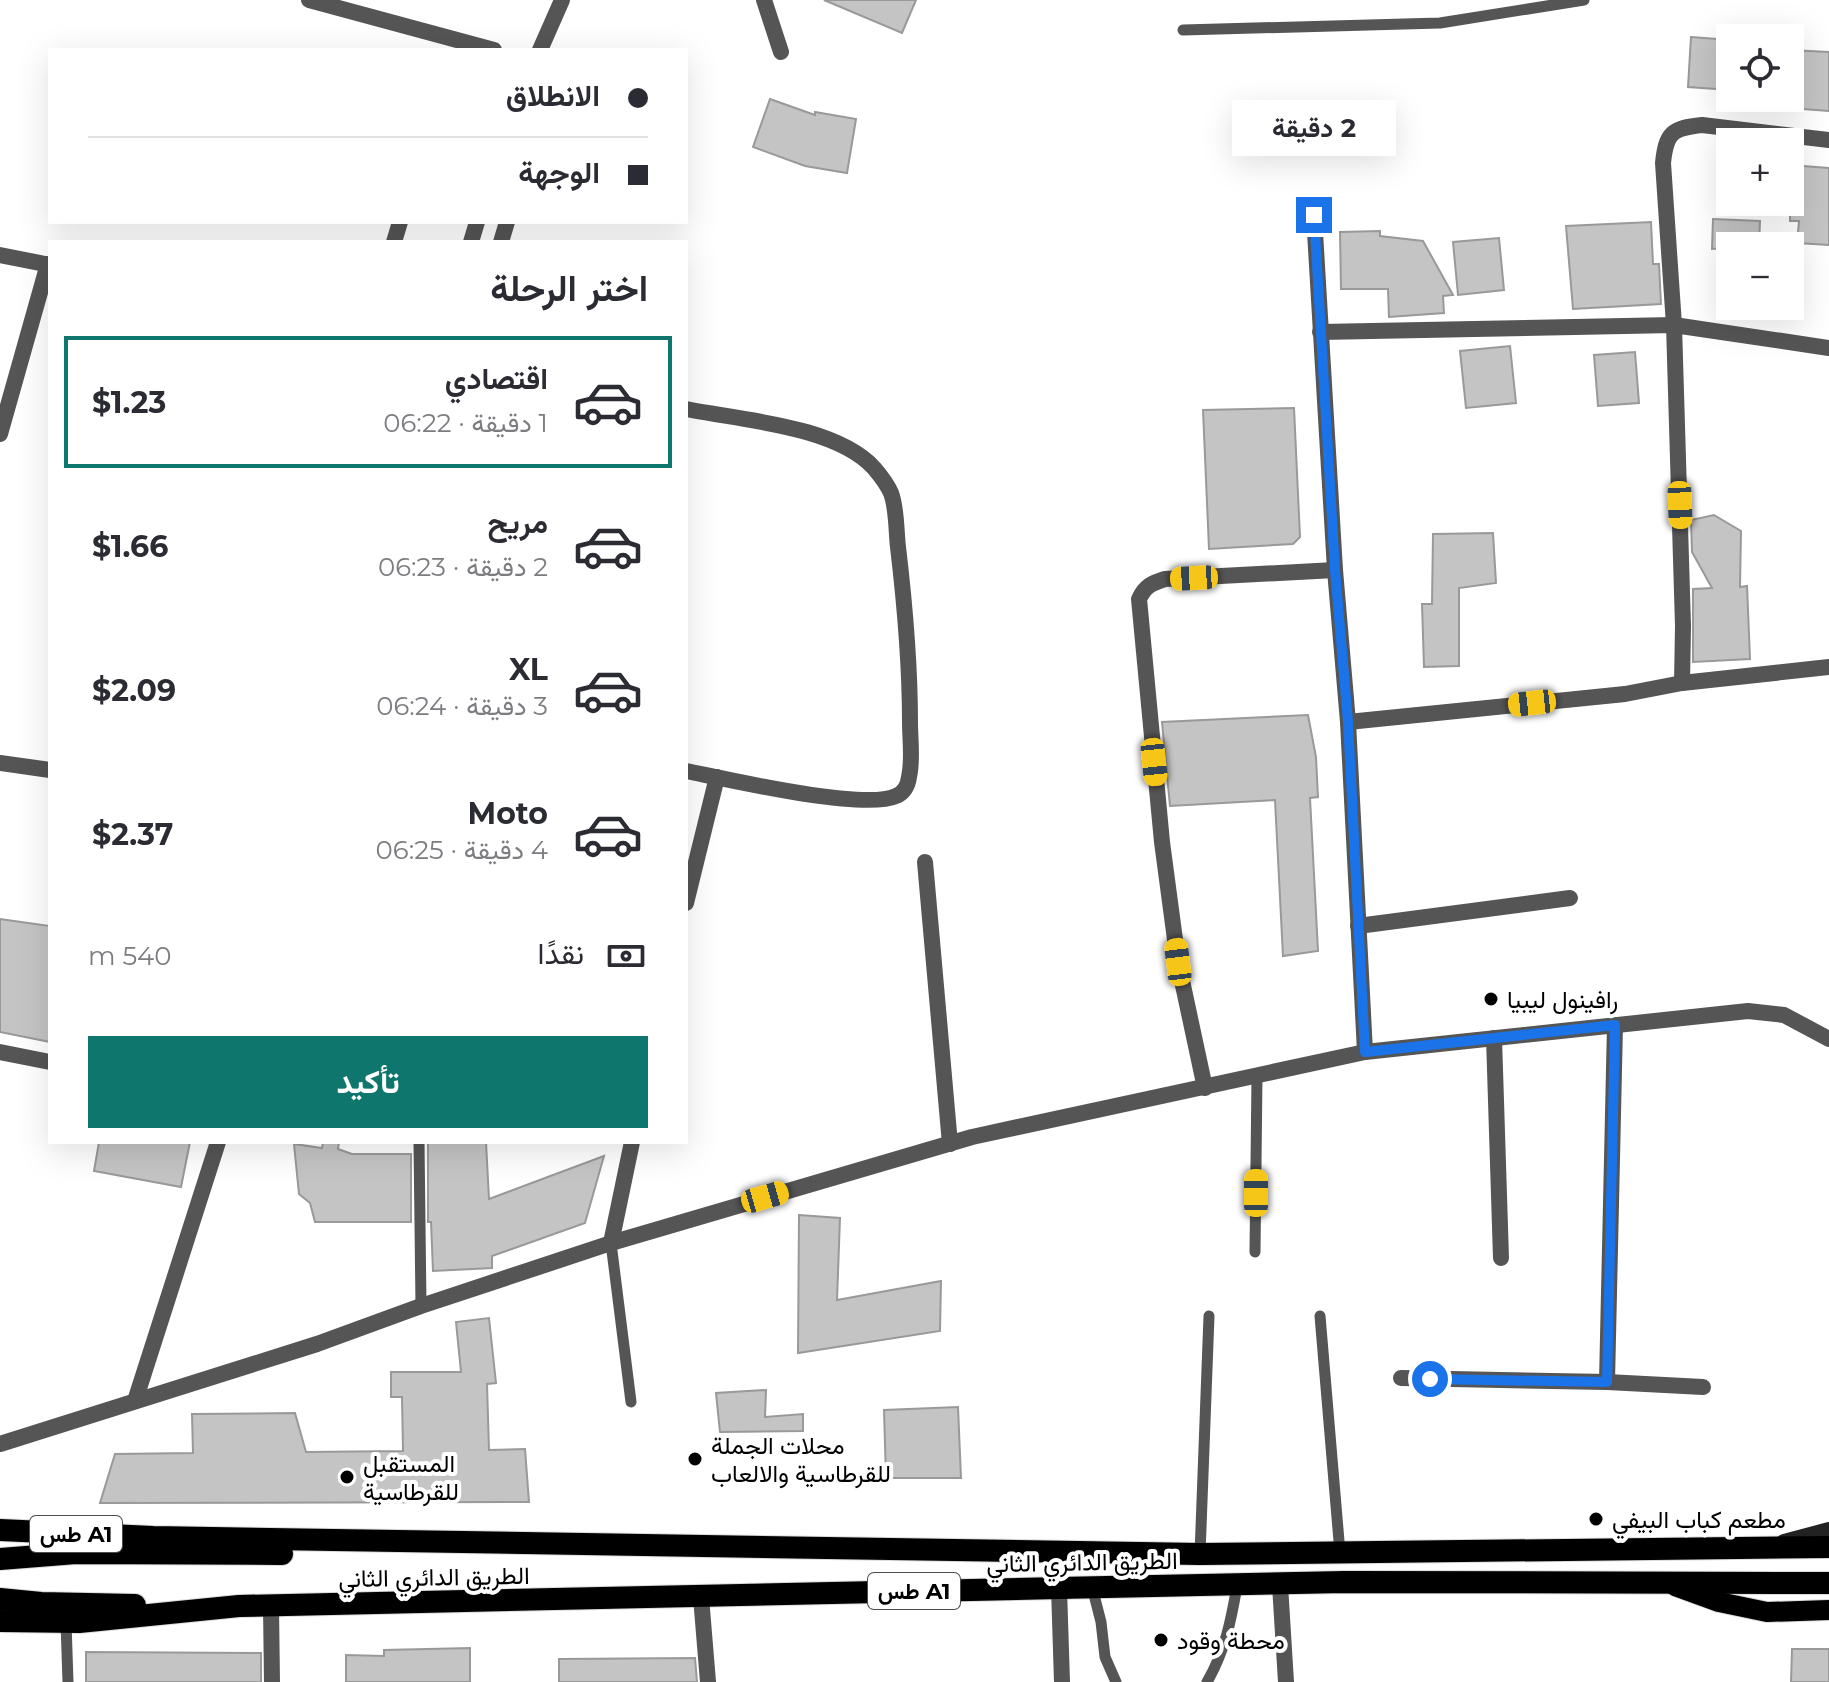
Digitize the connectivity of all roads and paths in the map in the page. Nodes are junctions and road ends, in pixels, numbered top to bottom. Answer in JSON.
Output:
{"nodes":[{"id":1,"x":309,"y":0,"type":"edge"},
{"id":2,"x":562,"y":0,"type":"edge"},
{"id":3,"x":764,"y":0,"type":"edge"},
{"id":4,"x":1584,"y":0,"type":"edge"},
{"id":5,"x":1183,"y":30,"type":"dead end"},
{"id":6,"x":487,"y":48,"type":"edge"},
{"id":7,"x":541,"y":48,"type":"edge"},
{"id":8,"x":781,"y":52,"type":"dead end"},
{"id":9,"x":1829,"y":140,"type":"edge"},
{"id":10,"x":1314,"y":215,"type":"dead end"},
{"id":11,"x":0,"y":255,"type":"edge"},
{"id":12,"x":48,"y":265,"type":"edge"},
{"id":13,"x":48,"y":268,"type":"edge"},
{"id":14,"x":1674,"y":325,"type":"junction"},
{"id":15,"x":1320,"y":332,"type":"junction"},
{"id":16,"x":1829,"y":348,"type":"edge"},
{"id":17,"x":688,"y":409,"type":"edge"},
{"id":18,"x":0,"y":434,"type":"edge"},
{"id":19,"x":1335,"y":570,"type":"junction"},
{"id":20,"x":1829,"y":667,"type":"edge"},
{"id":21,"x":1682,"y":683,"type":"junction"},
{"id":22,"x":1348,"y":722,"type":"junction"},
{"id":23,"x":0,"y":763,"type":"edge"},
{"id":24,"x":48,"y":770,"type":"edge"},
{"id":25,"x":688,"y":771,"type":"edge"},
{"id":26,"x":717,"y":777,"type":"junction"},
{"id":27,"x":925,"y":862,"type":"dead end"},
{"id":28,"x":688,"y":895,"type":"edge"},
{"id":29,"x":1570,"y":898,"type":"dead end"},
{"id":30,"x":1358,"y":926,"type":"junction"},
{"id":31,"x":1615,"y":1025,"type":"junction"},
{"id":32,"x":1494,"y":1038,"type":"junction"},
{"id":33,"x":1829,"y":1039,"type":"edge"},
{"id":34,"x":0,"y":1052,"type":"edge"},
{"id":35,"x":1365,"y":1052,"type":"junction"},
{"id":36,"x":48,"y":1062,"type":"edge"},
{"id":37,"x":1257,"y":1076,"type":"junction"},
{"id":38,"x":1205,"y":1088,"type":"junction"},
{"id":39,"x":217,"y":1144,"type":"edge"},
{"id":40,"x":419,"y":1144,"type":"edge"},
{"id":41,"x":632,"y":1144,"type":"edge"},
{"id":42,"x":950,"y":1144,"type":"junction"},
{"id":43,"x":611,"y":1243,"type":"junction"},
{"id":44,"x":1255,"y":1252,"type":"dead end"},
{"id":45,"x":1501,"y":1258,"type":"dead end"},
{"id":46,"x":421,"y":1306,"type":"junction"},
{"id":47,"x":1209,"y":1316,"type":"dead end"},
{"id":48,"x":1320,"y":1316,"type":"dead end"},
{"id":49,"x":1401,"y":1378,"type":"dead end"},
{"id":50,"x":1607,"y":1382,"type":"junction"},
{"id":51,"x":1703,"y":1387,"type":"dead end"},
{"id":52,"x":135,"y":1401,"type":"junction"},
{"id":53,"x":631,"y":1402,"type":"dead end"},
{"id":54,"x":0,"y":1444,"type":"edge"},
{"id":55,"x":0,"y":1530,"type":"edge"},
{"id":56,"x":1829,"y":1530,"type":"edge"},
{"id":57,"x":1765,"y":1546,"type":"junction"},
{"id":58,"x":1829,"y":1547,"type":"edge"},
{"id":59,"x":1015,"y":1551,"type":"junction"},
{"id":60,"x":1340,"y":1553,"type":"junction"},
{"id":61,"x":1200,"y":1554,"type":"junction"},
{"id":62,"x":0,"y":1559,"type":"edge"},
{"id":63,"x":1829,"y":1583,"type":"edge"},
{"id":64,"x":1667,"y":1584,"type":"junction"},
{"id":65,"x":1280,"y":1585,"type":"junction"},
{"id":66,"x":1237,"y":1586,"type":"junction"},
{"id":67,"x":1092,"y":1587,"type":"junction"},
{"id":68,"x":1059,"y":1588,"type":"junction"},
{"id":69,"x":701,"y":1597,"type":"junction"},
{"id":70,"x":0,"y":1599,"type":"edge"},
{"id":71,"x":239,"y":1606,"type":"junction"},
{"id":72,"x":271,"y":1607,"type":"junction"},
{"id":73,"x":1829,"y":1610,"type":"edge"},
{"id":74,"x":0,"y":1621,"type":"edge"},
{"id":75,"x":66,"y":1622,"type":"junction"},
{"id":76,"x":68,"y":1682,"type":"edge"},
{"id":77,"x":272,"y":1682,"type":"edge"},
{"id":78,"x":708,"y":1682,"type":"edge"},
{"id":79,"x":1062,"y":1682,"type":"edge"},
{"id":80,"x":1116,"y":1682,"type":"edge"},
{"id":81,"x":1207,"y":1682,"type":"edge"},
{"id":82,"x":1286,"y":1682,"type":"edge"}],
"edges":[{"from":1,"to":6,"type":"street"},
{"from":2,"to":7,"type":"street"},
{"from":3,"to":8,"type":"street"},
{"from":4,"to":5,"type":"lane"},
{"from":9,"to":14,"type":"street"},
{"from":10,"to":15,"type":"street"},
{"from":11,"to":12,"type":"street"},
{"from":13,"to":18,"type":"street"},
{"from":14,"to":15,"type":"street"},
{"from":14,"to":16,"type":"street"},
{"from":14,"to":21,"type":"street"},
{"from":15,"to":19,"type":"street"},
{"from":17,"to":26,"type":"street"},
{"from":19,"to":22,"type":"street"},
{"from":19,"to":38,"type":"street"},
{"from":20,"to":21,"type":"street"},
{"from":21,"to":22,"type":"street"},
{"from":22,"to":30,"type":"street"},
{"from":23,"to":24,"type":"street"},
{"from":25,"to":26,"type":"street"},
{"from":26,"to":28,"type":"street"},
{"from":27,"to":42,"type":"street"},
{"from":29,"to":30,"type":"street"},
{"from":30,"to":35,"type":"street"},
{"from":31,"to":32,"type":"street"},
{"from":31,"to":33,"type":"street"},
{"from":31,"to":50,"type":"street"},
{"from":32,"to":35,"type":"street"},
{"from":32,"to":45,"type":"street"},
{"from":34,"to":36,"type":"street"},
{"from":35,"to":37,"type":"street"},
{"from":37,"to":38,"type":"street"},
{"from":37,"to":44,"type":"lane"},
{"from":38,"to":42,"type":"street"},
{"from":39,"to":52,"type":"street"},
{"from":40,"to":46,"type":"lane"},
{"from":41,"to":43,"type":"street"},
{"from":42,"to":43,"type":"street"},
{"from":43,"to":46,"type":"street"},
{"from":43,"to":53,"type":"lane"},
{"from":46,"to":52,"type":"street"},
{"from":47,"to":61,"type":"lane"},
{"from":48,"to":60,"type":"lane"},
{"from":49,"to":50,"type":"street"},
{"from":50,"to":51,"type":"street"},
{"from":52,"to":54,"type":"street"},
{"from":55,"to":59,"type":"highway","name":"الطريق الدائري الثاني","number":"طس A1"},
{"from":56,"to":57,"type":"main road"},
{"from":57,"to":58,"type":"highway","name":"الطريق الدائري الثاني","number":"طس A1"},
{"from":57,"to":60,"type":"highway","name":"الطريق الدائري الثاني","number":"طس A1"},
{"from":59,"to":61,"type":"highway","name":"الطريق الدائري الثاني","number":"طس A1"},
{"from":59,"to":62,"type":"highway"},
{"from":60,"to":61,"type":"highway","name":"الطريق الدائري الثاني","number":"طس A1"},
{"from":63,"to":64,"type":"highway","name":"الطريق الدائري الثاني","number":"طس A1"},
{"from":64,"to":65,"type":"highway","name":"الطريق الدائري الثاني","number":"طس A1"},
{"from":64,"to":73,"type":"main road"},
{"from":65,"to":66,"type":"highway","name":"الطريق الدائري الثاني","number":"طس A1"},
{"from":65,"to":82,"type":"street"},
{"from":66,"to":67,"type":"highway","name":"الطريق الدائري الثاني","number":"طس A1"},
{"from":66,"to":81,"type":"lane"},
{"from":67,"to":68,"type":"highway","name":"الطريق الدائري الثاني","number":"طس A1"},
{"from":67,"to":80,"type":"lane"},
{"from":68,"to":69,"type":"highway","name":"الطريق الدائري الثاني","number":"طس A1"},
{"from":68,"to":79,"type":"street"},
{"from":69,"to":72,"type":"highway","name":"الطريق الدائري الثاني","number":"طس A1"},
{"from":69,"to":78,"type":"street"},
{"from":70,"to":71,"type":"highway"},
{"from":71,"to":72,"type":"highway","name":"الطريق الدائري الثاني","number":"طس A1"},
{"from":71,"to":75,"type":"highway","name":"الطريق الدائري الثاني","number":"طس A1"},
{"from":72,"to":77,"type":"street"},
{"from":74,"to":75,"type":"highway","name":"الطريق الدائري الثاني","number":"طس A1"},
{"from":75,"to":76,"type":"lane"}]}
